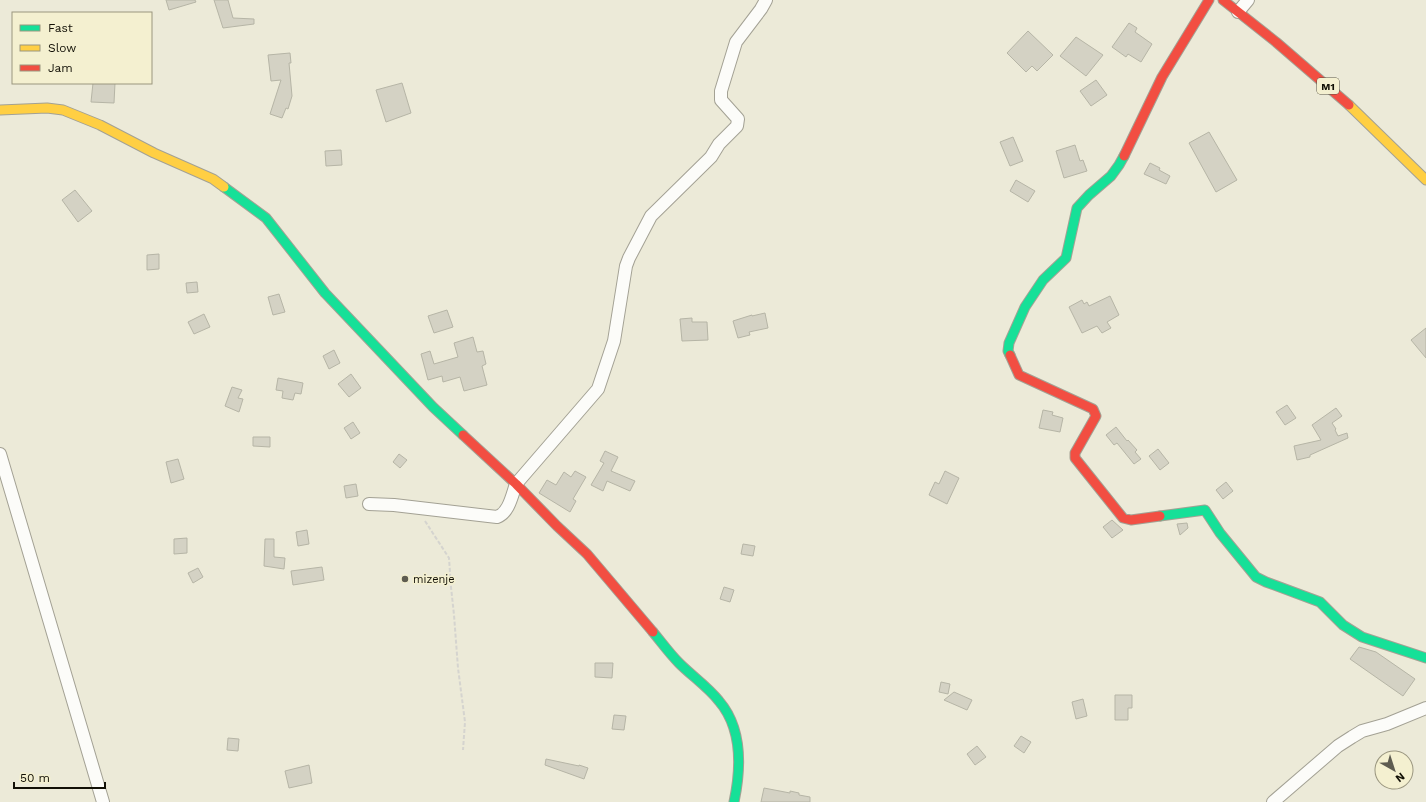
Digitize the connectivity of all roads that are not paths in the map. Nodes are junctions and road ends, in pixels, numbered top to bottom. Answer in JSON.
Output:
{"nodes":[{"id":1,"x":766,"y":0,"type":"edge"},
{"id":2,"x":1209,"y":0,"type":"edge"},
{"id":3,"x":1222,"y":0,"type":"edge"},
{"id":4,"x":1248,"y":0,"type":"edge"},
{"id":5,"x":1238,"y":12,"type":"junction"},
{"id":6,"x":0,"y":110,"type":"edge"},
{"id":7,"x":1426,"y":180,"type":"edge"},
{"id":8,"x":0,"y":454,"type":"edge"},
{"id":9,"x":516,"y":484,"type":"junction"},
{"id":10,"x":369,"y":504,"type":"dead end"},
{"id":11,"x":1426,"y":658,"type":"edge"},
{"id":12,"x":1426,"y":708,"type":"edge"},
{"id":13,"x":103,"y":802,"type":"edge"},
{"id":14,"x":734,"y":802,"type":"edge"},
{"id":15,"x":1273,"y":802,"type":"edge"}],
"edges":[{"from":1,"to":9,"type":"street"},
{"from":2,"to":11,"type":"main road"},
{"from":3,"to":5,"type":"main road","number":"M1"},
{"from":4,"to":5,"type":"street"},
{"from":5,"to":7,"type":"main road","number":"M1"},
{"from":6,"to":9,"type":"main road"},
{"from":8,"to":13,"type":"street"},
{"from":9,"to":10,"type":"street"},
{"from":9,"to":14,"type":"main road"},
{"from":12,"to":15,"type":"street"}]}
